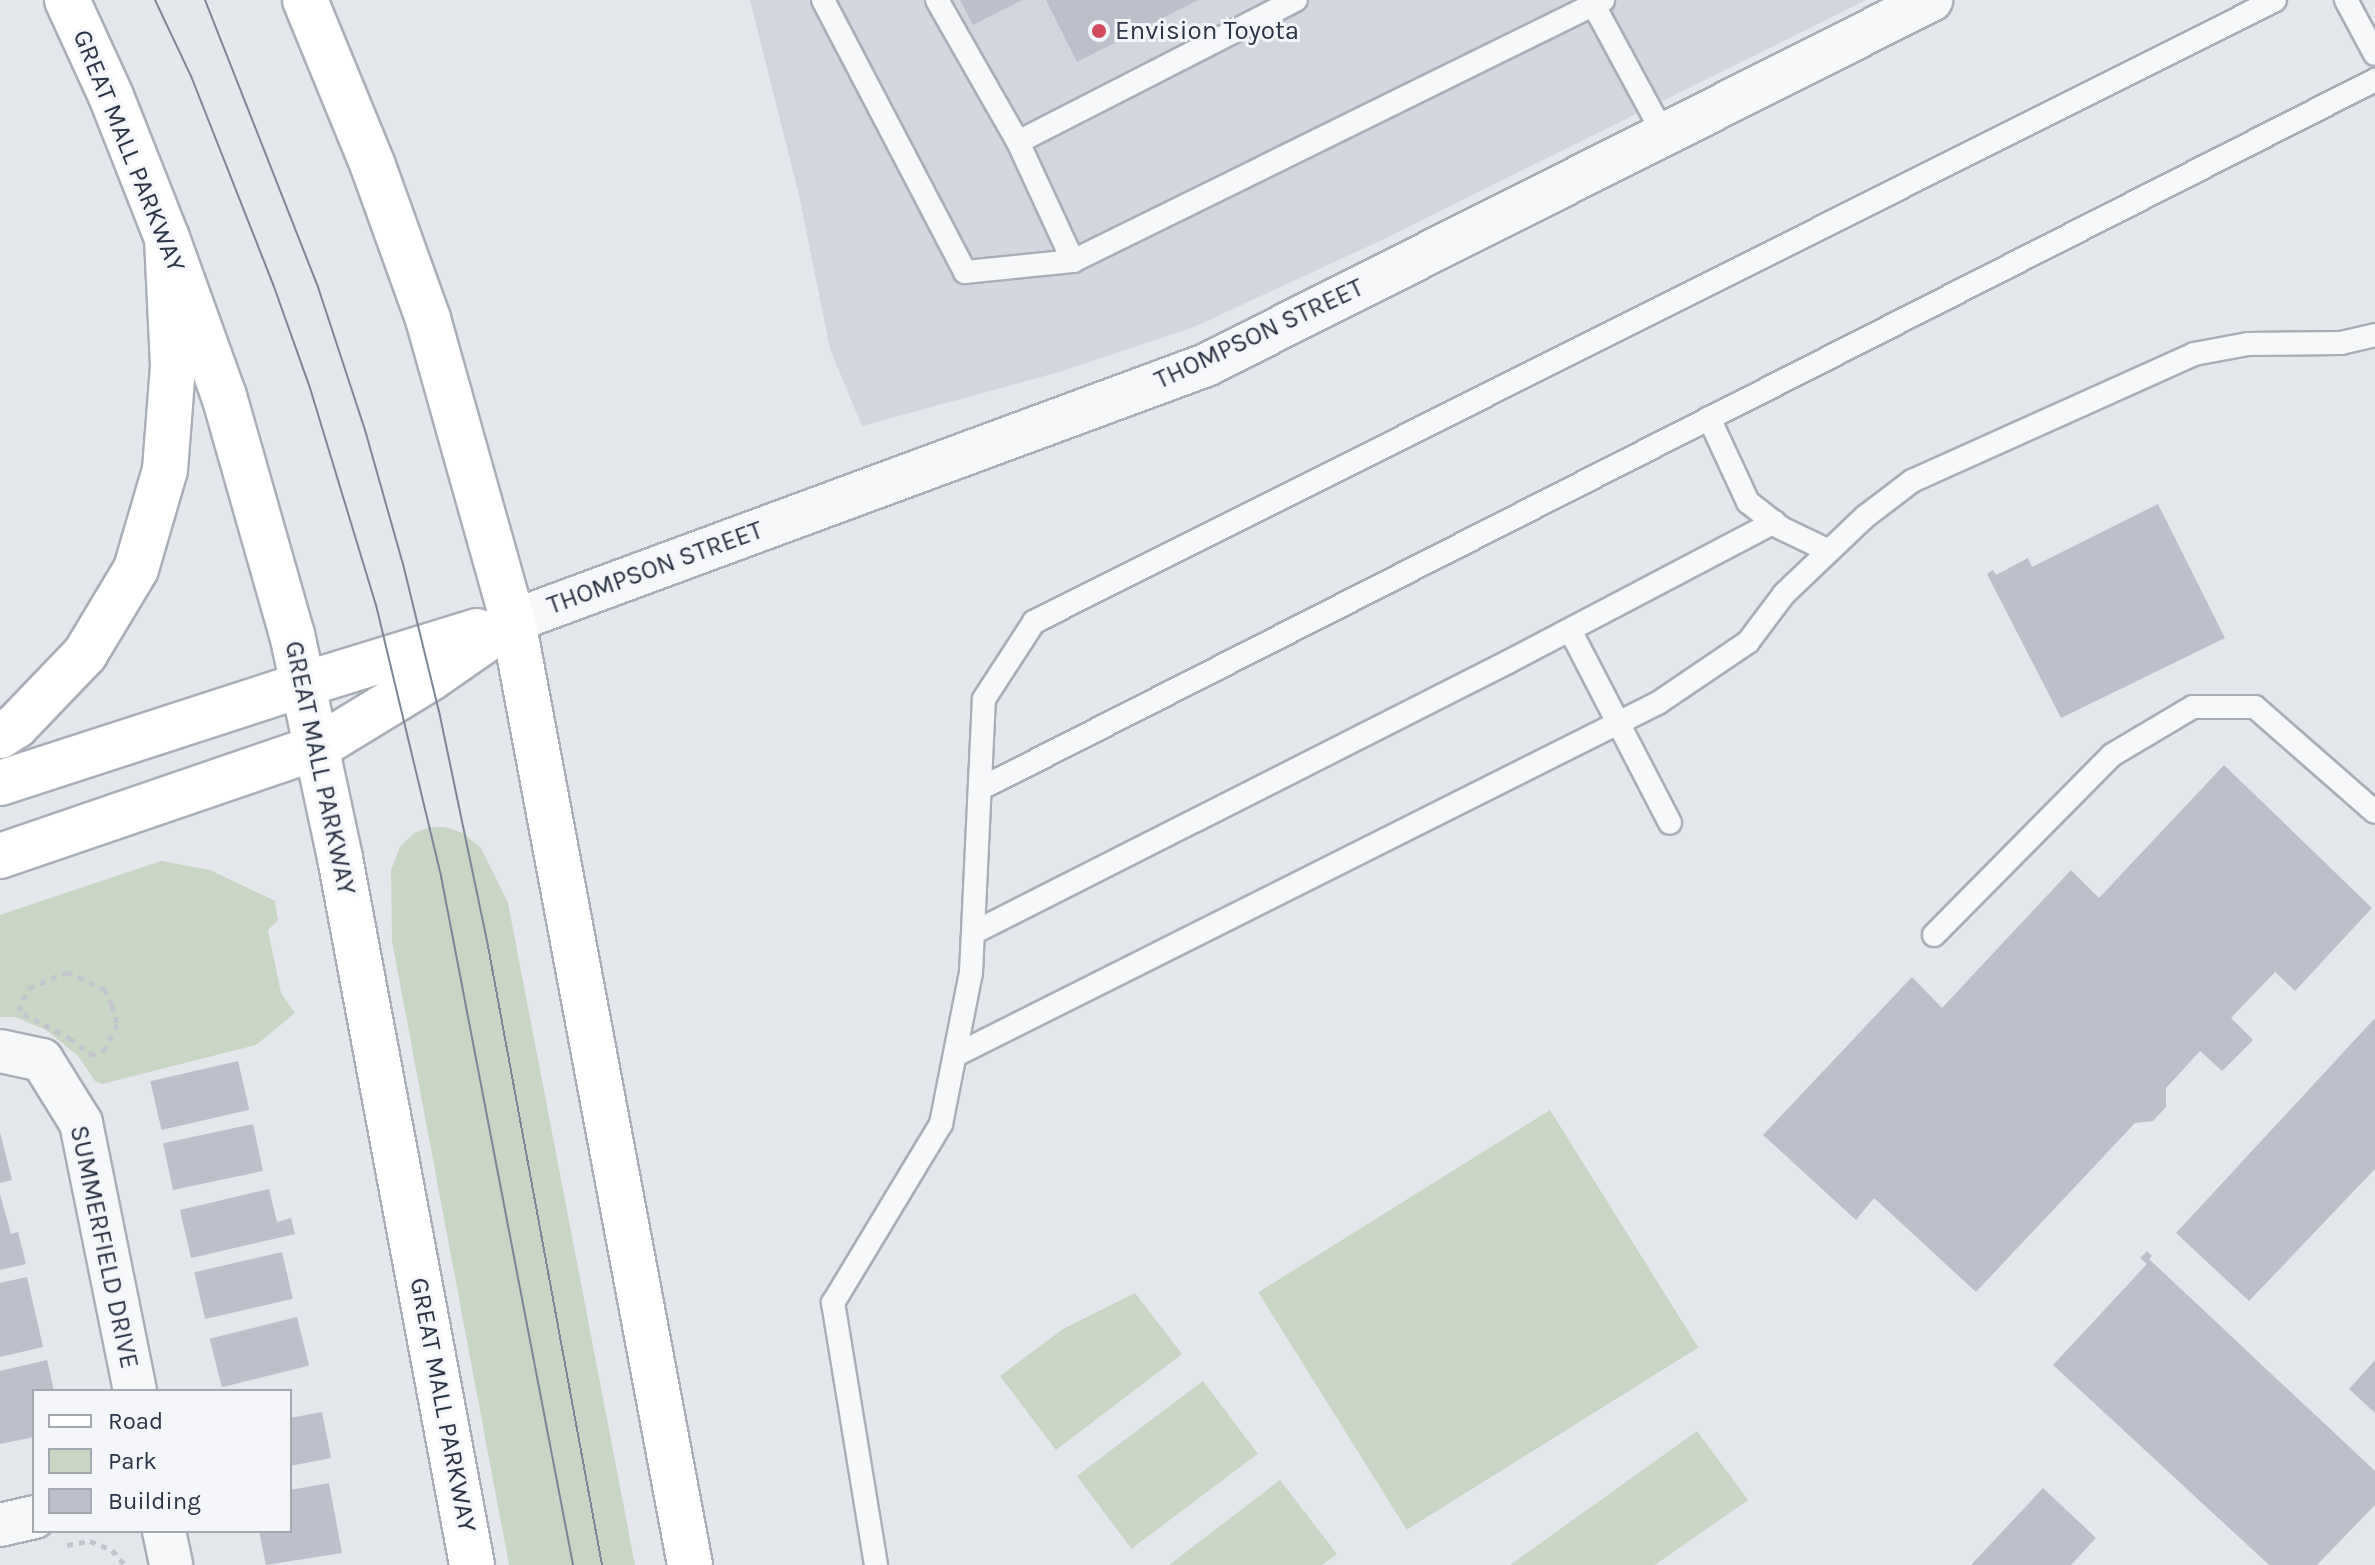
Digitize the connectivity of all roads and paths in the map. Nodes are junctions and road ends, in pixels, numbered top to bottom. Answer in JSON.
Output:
{"nodes":[{"id":1,"x":67,"y":0,"type":"edge"},
{"id":2,"x":305,"y":0,"type":"edge"},
{"id":3,"x":823,"y":0,"type":"edge"},
{"id":4,"x":937,"y":0,"type":"edge"},
{"id":5,"x":1296,"y":0,"type":"edge"},
{"id":6,"x":1931,"y":0,"type":"edge"},
{"id":7,"x":2275,"y":0,"type":"edge"},
{"id":8,"x":2346,"y":0,"type":"edge"},
{"id":9,"x":1596,"y":2,"type":"edge"},
{"id":10,"x":2375,"y":54,"type":"edge"},
{"id":11,"x":2375,"y":80,"type":"edge"},
{"id":12,"x":1664,"y":135,"type":"junction"},
{"id":13,"x":1018,"y":142,"type":"junction"},
{"id":14,"x":167,"y":238,"type":"junction"},
{"id":15,"x":1073,"y":261,"type":"junction"},
{"id":16,"x":2375,"y":335,"type":"edge"},
{"id":17,"x":1709,"y":418,"type":"junction"},
{"id":18,"x":1775,"y":522,"type":"junction"},
{"id":19,"x":1829,"y":551,"type":"junction"},
{"id":20,"x":513,"y":621,"type":"junction"},
{"id":21,"x":1570,"y":630,"type":"junction"},
{"id":22,"x":305,"y":684,"type":"junction"},
{"id":23,"x":1617,"y":724,"type":"junction"},
{"id":24,"x":0,"y":736,"type":"edge"},
{"id":25,"x":318,"y":747,"type":"junction"},
{"id":26,"x":0,"y":783,"type":"edge"},
{"id":27,"x":982,"y":788,"type":"junction"},
{"id":28,"x":2375,"y":812,"type":"edge"},
{"id":29,"x":1670,"y":823,"type":"dead end"},
{"id":30,"x":0,"y":856,"type":"edge"},
{"id":31,"x":973,"y":933,"type":"junction"},
{"id":32,"x":1934,"y":935,"type":"dead end"},
{"id":33,"x":71,"y":1039,"type":"joint"},
{"id":34,"x":0,"y":1051,"type":"edge"},
{"id":35,"x":958,"y":1054,"type":"junction"},
{"id":36,"x":135,"y":1389,"type":"edge"},
{"id":37,"x":0,"y":1525,"type":"edge"},
{"id":38,"x":32,"y":1530,"type":"edge"},
{"id":39,"x":52,"y":1533,"type":"edge"},
{"id":40,"x":164,"y":1533,"type":"edge"},
{"id":41,"x":125,"y":1565,"type":"edge"},
{"id":42,"x":171,"y":1565,"type":"edge"},
{"id":43,"x":472,"y":1565,"type":"edge"},
{"id":44,"x":690,"y":1565,"type":"edge"},
{"id":45,"x":876,"y":1565,"type":"edge"}],
"edges":[{"from":1,"to":14,"type":"main road","name":"GREAT MALL PARKWAY"},
{"from":2,"to":20,"type":"main road"},
{"from":3,"to":15,"type":"lane"},
{"from":4,"to":13,"type":"lane"},
{"from":5,"to":13,"type":"lane"},
{"from":6,"to":12,"type":"street","name":"THOMPSON STREET"},
{"from":7,"to":27,"type":"lane"},
{"from":8,"to":10,"type":"lane"},
{"from":9,"to":12,"type":"lane"},
{"from":9,"to":15,"type":"lane"},
{"from":11,"to":17,"type":"lane"},
{"from":12,"to":20,"type":"street","name":"THOMPSON STREET"},
{"from":13,"to":15,"type":"lane"},
{"from":14,"to":22,"type":"main road","name":"GREAT MALL PARKWAY"},
{"from":14,"to":24,"type":"main road"},
{"from":16,"to":19,"type":"lane"},
{"from":17,"to":18,"type":"lane"},
{"from":17,"to":27,"type":"lane"},
{"from":18,"to":19,"type":"lane"},
{"from":18,"to":21,"type":"lane"},
{"from":19,"to":23,"type":"lane"},
{"from":20,"to":22,"type":"main road","name":"THOMPSON STREET"},
{"from":20,"to":25,"type":"main road","name":"THOMPSON STREET"},
{"from":20,"to":44,"type":"main road"},
{"from":21,"to":23,"type":"lane"},
{"from":21,"to":31,"type":"lane"},
{"from":22,"to":25,"type":"main road","name":"GREAT MALL PARKWAY"},
{"from":22,"to":26,"type":"main road","name":"THOMPSON STREET"},
{"from":23,"to":29,"type":"lane"},
{"from":23,"to":35,"type":"lane"},
{"from":25,"to":30,"type":"main road","name":"THOMPSON STREET"},
{"from":25,"to":43,"type":"main road","name":"GREAT MALL PARKWAY"},
{"from":27,"to":31,"type":"lane"},
{"from":28,"to":32,"type":"lane"},
{"from":31,"to":35,"type":"lane"},
{"from":33,"to":33,"type":"path"},
{"from":34,"to":36,"type":"street","name":"SUMMERFIELD DRIVE"},
{"from":35,"to":45,"type":"lane"},
{"from":37,"to":38,"type":"street"},
{"from":39,"to":41,"type":"path"},
{"from":40,"to":42,"type":"street"}]}
